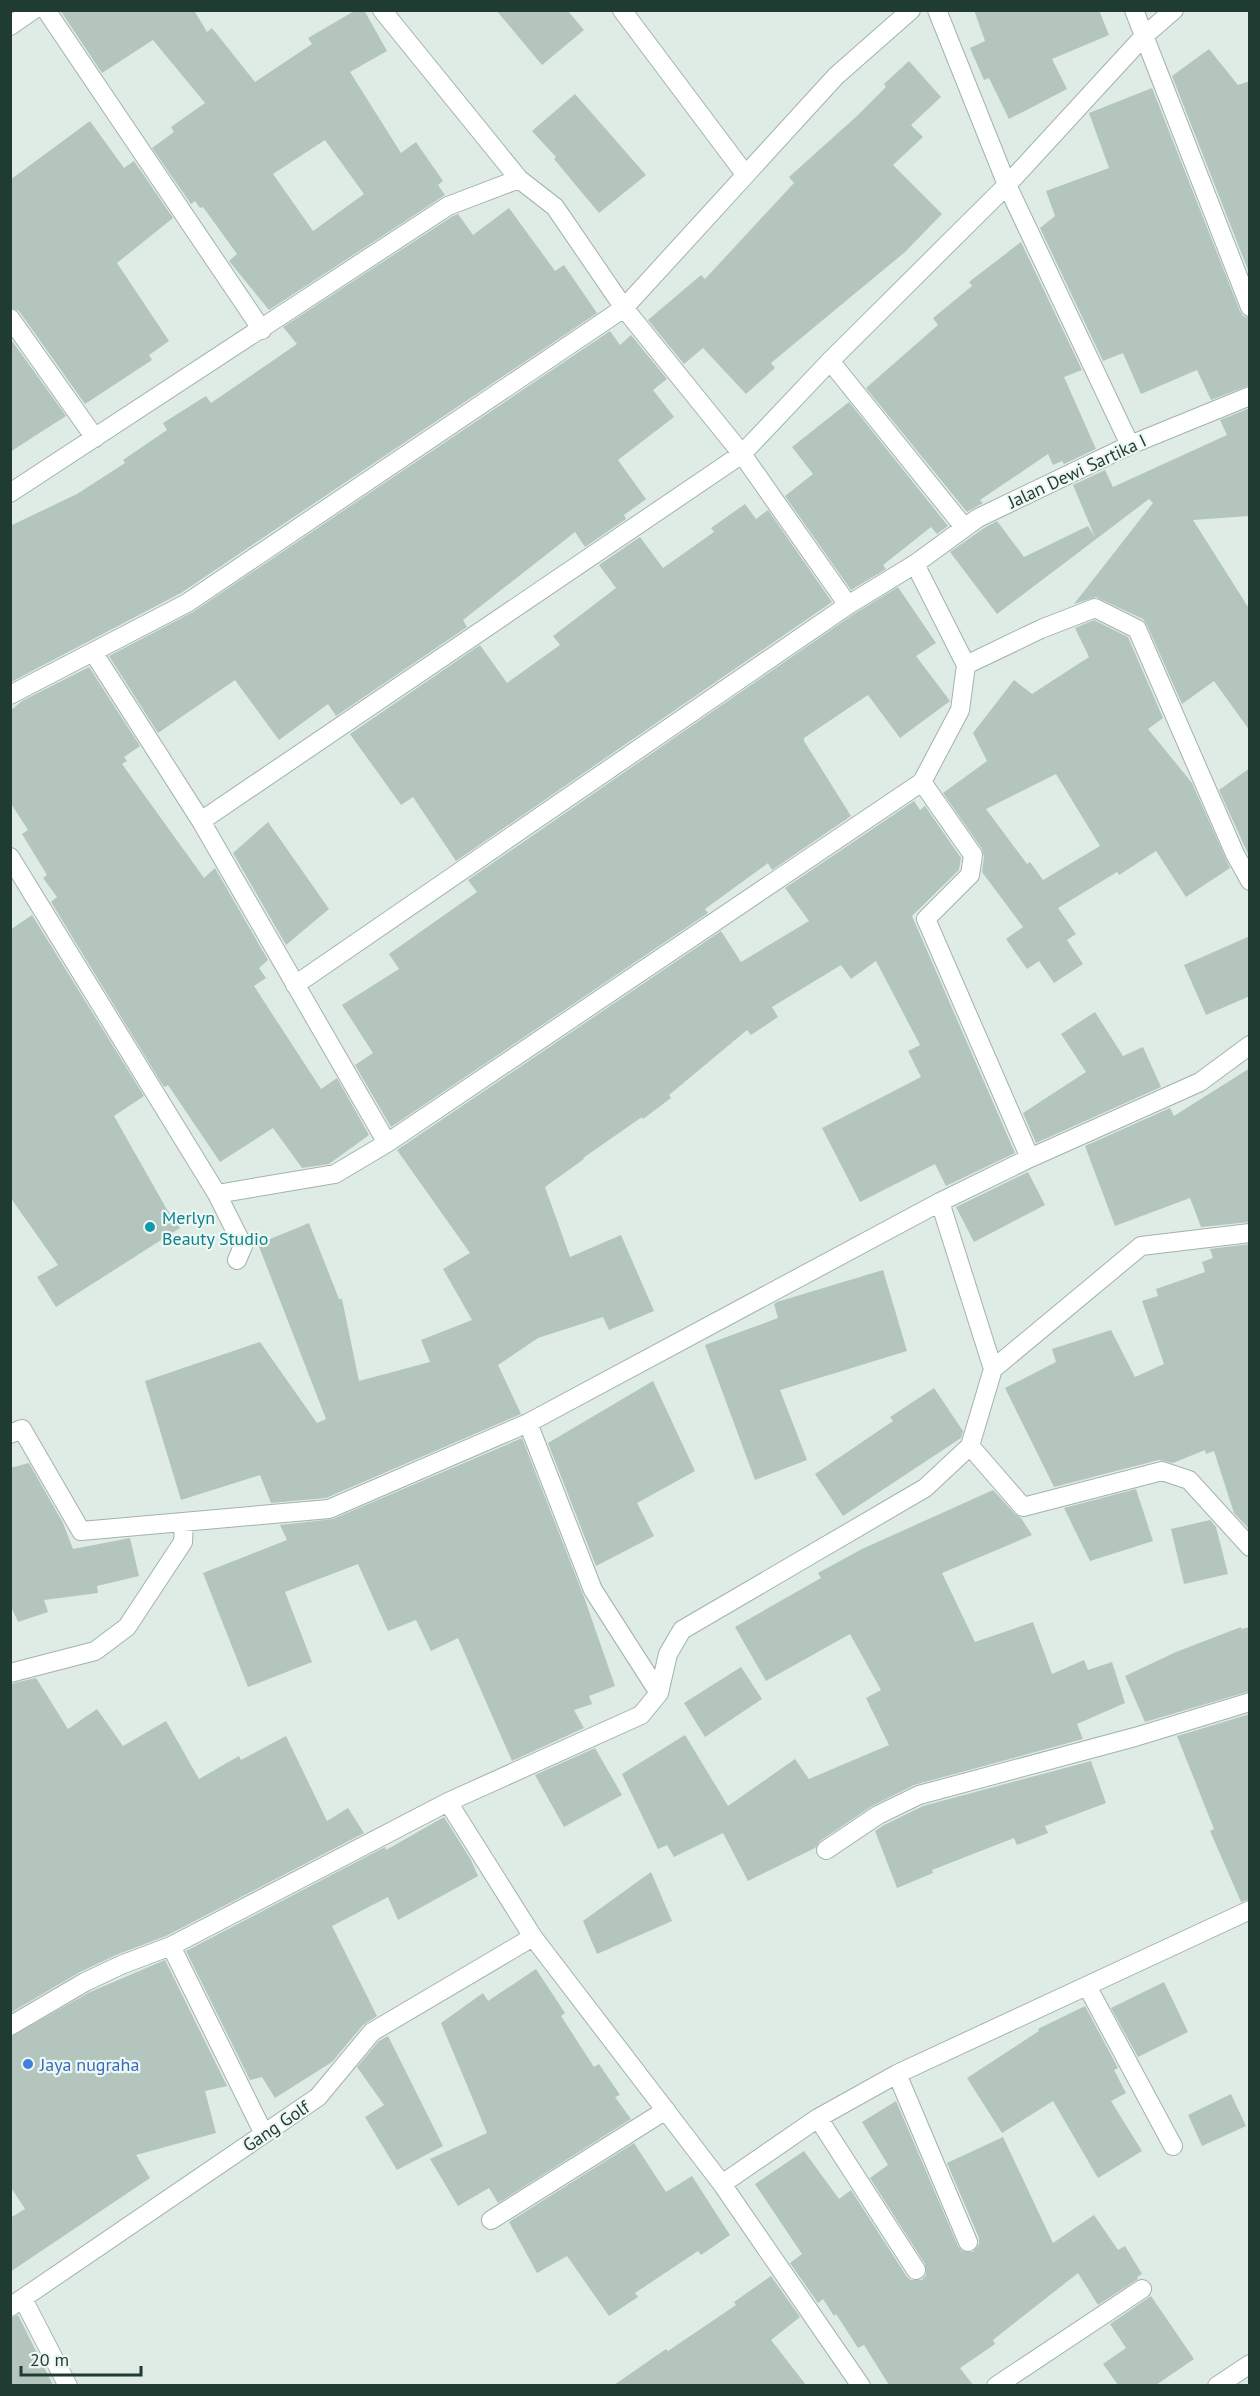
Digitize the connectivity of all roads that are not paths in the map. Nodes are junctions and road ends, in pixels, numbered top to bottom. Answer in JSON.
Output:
{"nodes":[{"id":1,"x":33,"y":10,"type":"edge"},
{"id":2,"x":46,"y":10,"type":"edge"},
{"id":3,"x":382,"y":10,"type":"edge"},
{"id":4,"x":621,"y":10,"type":"edge"},
{"id":5,"x":911,"y":10,"type":"edge"},
{"id":6,"x":937,"y":10,"type":"edge"},
{"id":7,"x":1134,"y":10,"type":"edge"},
{"id":8,"x":1174,"y":10,"type":"edge"},
{"id":9,"x":10,"y":26,"type":"edge"},
{"id":10,"x":1144,"y":36,"type":"junction"},
{"id":11,"x":745,"y":174,"type":"junction"},
{"id":12,"x":519,"y":178,"type":"junction"},
{"id":13,"x":1007,"y":185,"type":"junction"},
{"id":14,"x":1250,"y":307,"type":"edge"},
{"id":15,"x":624,"y":308,"type":"junction"},
{"id":16,"x":10,"y":318,"type":"edge"},
{"id":17,"x":262,"y":330,"type":"junction"},
{"id":18,"x":830,"y":361,"type":"junction"},
{"id":19,"x":1250,"y":396,"type":"edge"},
{"id":20,"x":95,"y":438,"type":"junction"},
{"id":21,"x":1130,"y":445,"type":"junction"},
{"id":22,"x":742,"y":454,"type":"junction"},
{"id":23,"x":10,"y":493,"type":"edge"},
{"id":24,"x":964,"y":527,"type":"junction"},
{"id":25,"x":915,"y":564,"type":"junction"},
{"id":26,"x":848,"y":605,"type":"junction"},
{"id":27,"x":93,"y":652,"type":"junction"},
{"id":28,"x":966,"y":664,"type":"junction"},
{"id":29,"x":10,"y":695,"type":"edge"},
{"id":30,"x":922,"y":782,"type":"junction"},
{"id":31,"x":201,"y":821,"type":"junction"},
{"id":32,"x":10,"y":857,"type":"edge"},
{"id":33,"x":1250,"y":881,"type":"edge"},
{"id":34,"x":295,"y":985,"type":"junction"},
{"id":35,"x":1250,"y":1045,"type":"edge"},
{"id":36,"x":387,"y":1143,"type":"junction"},
{"id":37,"x":1030,"y":1158,"type":"junction"},
{"id":38,"x":217,"y":1194,"type":"junction"},
{"id":39,"x":940,"y":1202,"type":"junction"},
{"id":40,"x":1250,"y":1233,"type":"edge"},
{"id":41,"x":237,"y":1260,"type":"dead end"},
{"id":42,"x":993,"y":1370,"type":"junction"},
{"id":43,"x":528,"y":1423,"type":"junction"},
{"id":44,"x":10,"y":1434,"type":"edge"},
{"id":45,"x":970,"y":1446,"type":"junction"},
{"id":46,"x":184,"y":1523,"type":"junction"},
{"id":47,"x":1250,"y":1547,"type":"edge"},
{"id":48,"x":10,"y":1673,"type":"edge"},
{"id":49,"x":658,"y":1693,"type":"junction"},
{"id":50,"x":1250,"y":1702,"type":"edge"},
{"id":51,"x":447,"y":1802,"type":"junction"},
{"id":52,"x":826,"y":1850,"type":"dead end"},
{"id":53,"x":1250,"y":1910,"type":"edge"},
{"id":54,"x":533,"y":1937,"type":"junction"},
{"id":55,"x":171,"y":1946,"type":"junction"},
{"id":56,"x":1087,"y":1986,"type":"junction"},
{"id":57,"x":10,"y":2026,"type":"edge"},
{"id":58,"x":897,"y":2074,"type":"junction"},
{"id":59,"x":666,"y":2110,"type":"junction"},
{"id":60,"x":818,"y":2118,"type":"junction"},
{"id":61,"x":264,"y":2134,"type":"junction"},
{"id":62,"x":1173,"y":2146,"type":"dead end"},
{"id":63,"x":722,"y":2184,"type":"junction"},
{"id":64,"x":491,"y":2220,"type":"dead end"},
{"id":65,"x":968,"y":2242,"type":"dead end"},
{"id":66,"x":915,"y":2270,"type":"dead end"},
{"id":67,"x":1142,"y":2289,"type":"dead end"},
{"id":68,"x":17,"y":2303,"type":"edge"},
{"id":69,"x":1250,"y":2364,"type":"edge"},
{"id":70,"x":68,"y":2385,"type":"edge"},
{"id":71,"x":861,"y":2385,"type":"edge"},
{"id":72,"x":996,"y":2385,"type":"edge"},
{"id":73,"x":1217,"y":2385,"type":"edge"}],
"edges":[{"from":1,"to":9,"type":"street"},
{"from":2,"to":17,"type":"street"},
{"from":3,"to":12,"type":"street"},
{"from":4,"to":11,"type":"street"},
{"from":5,"to":11,"type":"street"},
{"from":6,"to":13,"type":"street"},
{"from":7,"to":10,"type":"street"},
{"from":8,"to":10,"type":"street"},
{"from":10,"to":13,"type":"street"},
{"from":10,"to":14,"type":"street"},
{"from":11,"to":15,"type":"street"},
{"from":12,"to":15,"type":"street"},
{"from":12,"to":17,"type":"street"},
{"from":13,"to":18,"type":"street"},
{"from":13,"to":21,"type":"street"},
{"from":15,"to":22,"type":"street"},
{"from":15,"to":27,"type":"street"},
{"from":16,"to":20,"type":"street"},
{"from":17,"to":20,"type":"street"},
{"from":18,"to":22,"type":"street"},
{"from":18,"to":24,"type":"street"},
{"from":19,"to":21,"type":"street","name":"Jalan Dewi Sartika I"},
{"from":20,"to":23,"type":"street"},
{"from":21,"to":24,"type":"street","name":"Jalan Dewi Sartika I"},
{"from":22,"to":26,"type":"street"},
{"from":22,"to":31,"type":"street"},
{"from":24,"to":25,"type":"street","name":"Jalan Dewi Sartika I"},
{"from":25,"to":26,"type":"street","name":"Jalan Dewi Sartika I"},
{"from":25,"to":28,"type":"street"},
{"from":26,"to":34,"type":"street","name":"Jalan Dewi Sartika I"},
{"from":27,"to":29,"type":"street"},
{"from":27,"to":31,"type":"street"},
{"from":28,"to":30,"type":"street"},
{"from":28,"to":33,"type":"street"},
{"from":30,"to":36,"type":"street"},
{"from":30,"to":37,"type":"street"},
{"from":31,"to":34,"type":"street"},
{"from":32,"to":38,"type":"street"},
{"from":34,"to":36,"type":"street"},
{"from":35,"to":37,"type":"street"},
{"from":36,"to":38,"type":"street"},
{"from":37,"to":39,"type":"street"},
{"from":38,"to":41,"type":"street"},
{"from":39,"to":42,"type":"street"},
{"from":39,"to":43,"type":"street"},
{"from":40,"to":42,"type":"street"},
{"from":42,"to":45,"type":"street"},
{"from":43,"to":46,"type":"street"},
{"from":43,"to":49,"type":"street"},
{"from":44,"to":46,"type":"street"},
{"from":45,"to":47,"type":"street"},
{"from":45,"to":49,"type":"street"},
{"from":46,"to":48,"type":"street"},
{"from":49,"to":51,"type":"street"},
{"from":50,"to":52,"type":"street"},
{"from":51,"to":54,"type":"street"},
{"from":51,"to":55,"type":"street"},
{"from":53,"to":56,"type":"street"},
{"from":54,"to":59,"type":"street"},
{"from":54,"to":61,"type":"street","name":"Gang Golf"},
{"from":55,"to":57,"type":"street"},
{"from":55,"to":61,"type":"street"},
{"from":56,"to":58,"type":"street"},
{"from":56,"to":62,"type":"street"},
{"from":58,"to":60,"type":"street"},
{"from":58,"to":65,"type":"street"},
{"from":59,"to":63,"type":"street"},
{"from":59,"to":64,"type":"street"},
{"from":60,"to":63,"type":"street"},
{"from":60,"to":66,"type":"street"},
{"from":61,"to":68,"type":"street","name":"Gang Golf"},
{"from":63,"to":71,"type":"street"},
{"from":67,"to":72,"type":"street"},
{"from":68,"to":70,"type":"street"},
{"from":69,"to":73,"type":"street"}]}
